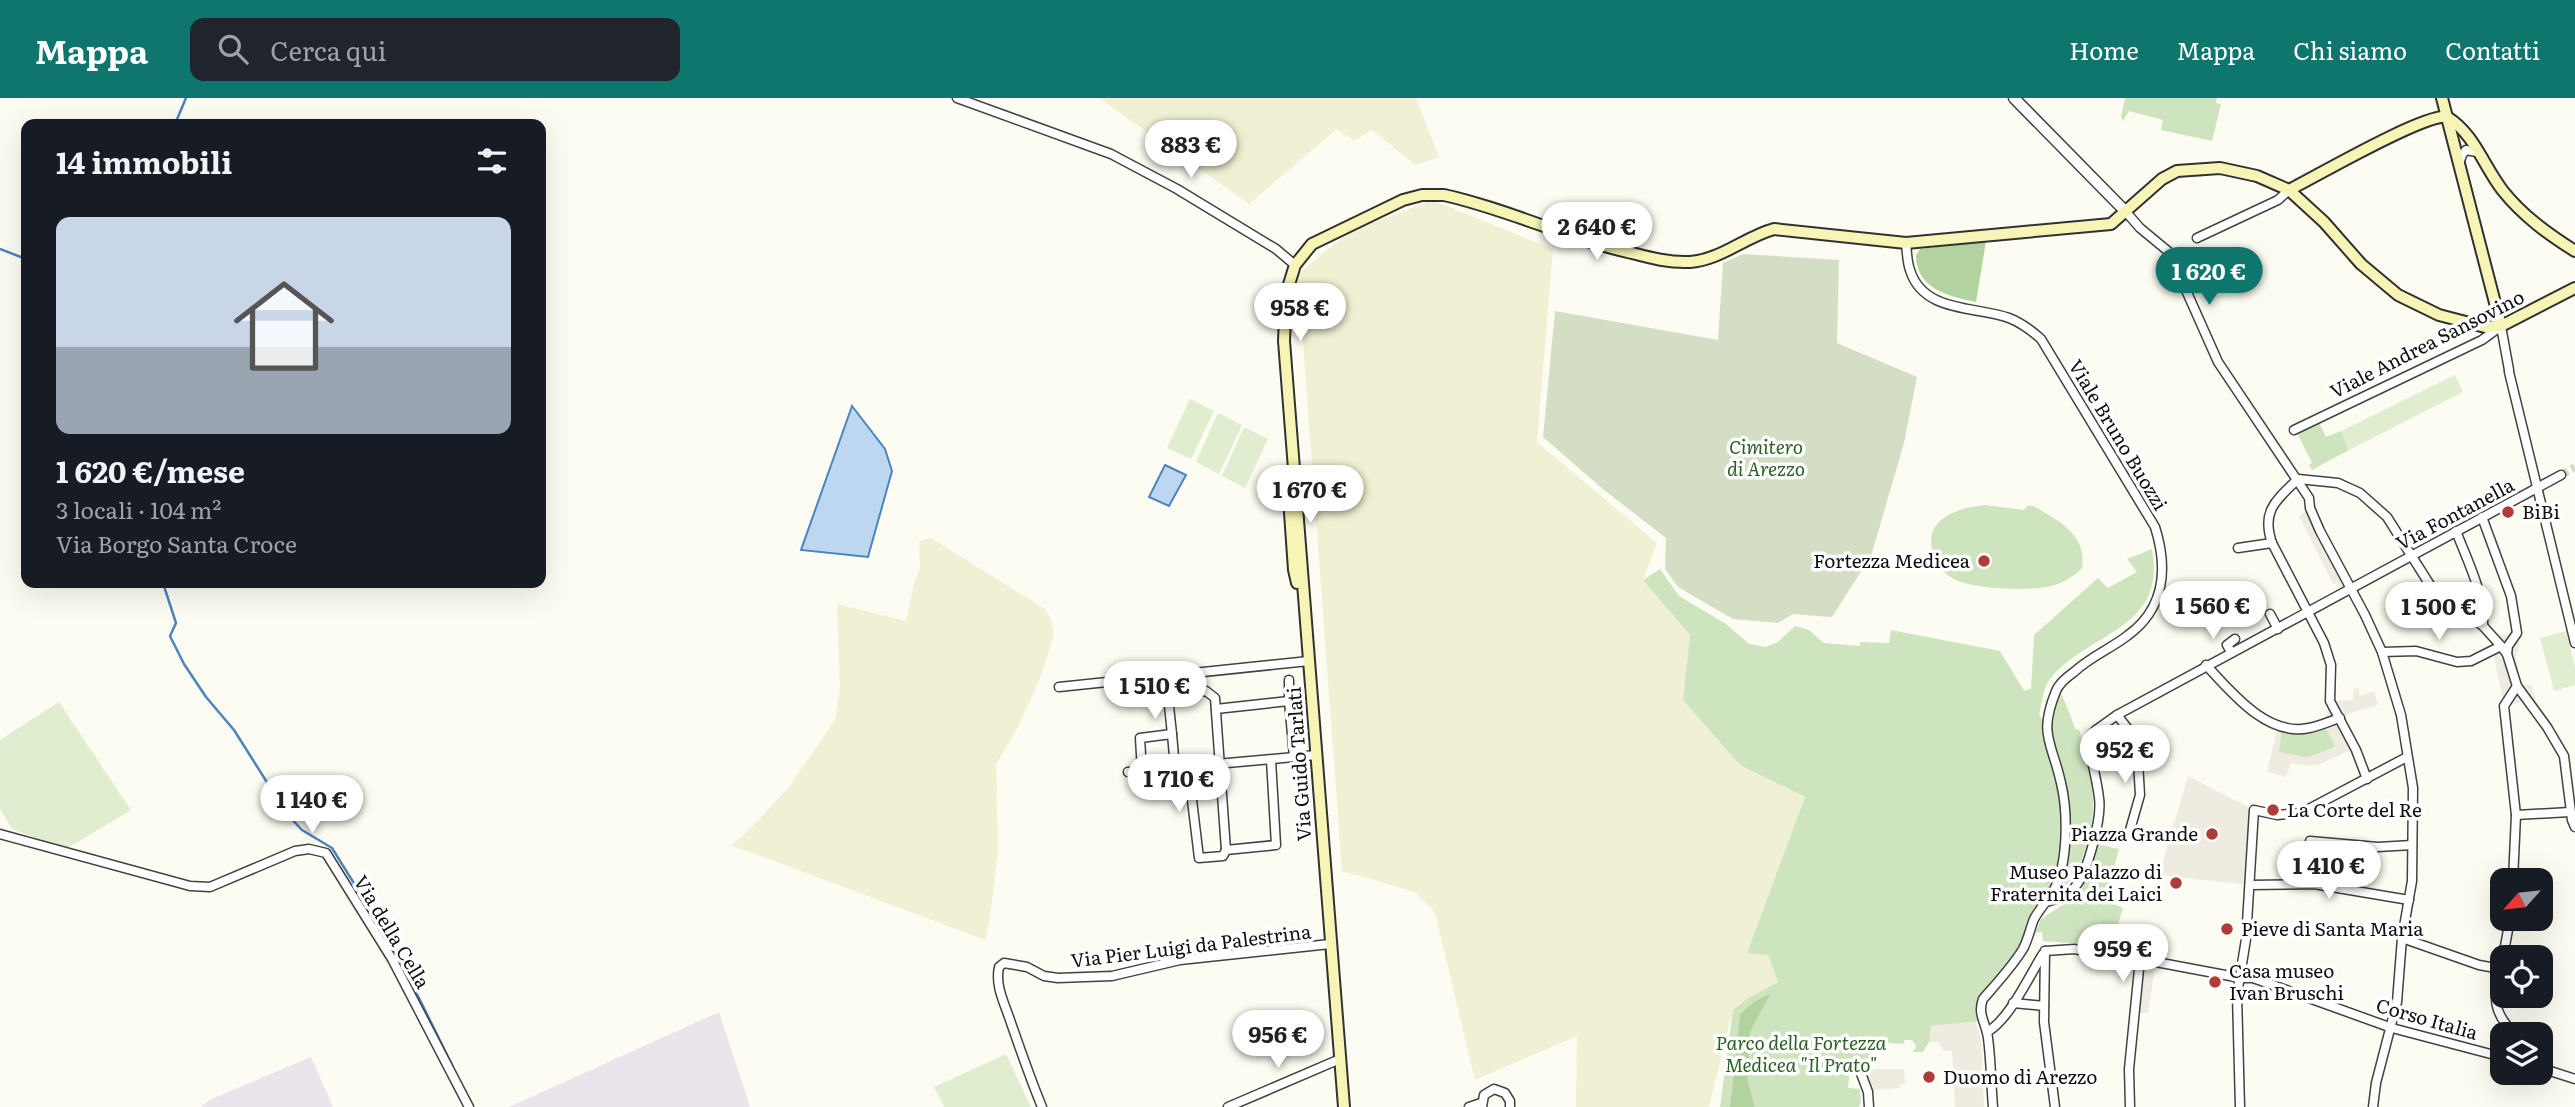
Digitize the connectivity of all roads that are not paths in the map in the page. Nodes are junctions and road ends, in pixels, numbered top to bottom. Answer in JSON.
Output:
{"nodes":[{"id":1,"x":957,"y":98,"type":"edge"},
{"id":2,"x":2014,"y":98,"type":"edge"},
{"id":3,"x":2442,"y":98,"type":"edge"},
{"id":4,"x":2447,"y":117,"type":"junction"},
{"id":5,"x":2477,"y":152,"type":"junction"},
{"id":6,"x":2459,"y":164,"type":"junction"},
{"id":7,"x":2289,"y":190,"type":"junction"},
{"id":8,"x":2126,"y":212,"type":"junction"},
{"id":9,"x":2197,"y":237,"type":"dead end"},
{"id":10,"x":1906,"y":243,"type":"junction"},
{"id":11,"x":2575,"y":251,"type":"edge"},
{"id":12,"x":1295,"y":265,"type":"junction"},
{"id":13,"x":2575,"y":289,"type":"edge"},
{"id":14,"x":2501,"y":326,"type":"junction"},
{"id":15,"x":1290,"y":418,"type":"junction"},
{"id":16,"x":2294,"y":430,"type":"dead end"},
{"id":17,"x":2561,"y":475,"type":"tunnel mouth"},
{"id":18,"x":2298,"y":479,"type":"junction"},
{"id":19,"x":2537,"y":488,"type":"junction"},
{"id":20,"x":1289,"y":506,"type":"junction"},
{"id":21,"x":2482,"y":517,"type":"junction"},
{"id":22,"x":2456,"y":530,"type":"junction"},
{"id":23,"x":2272,"y":543,"type":"junction"},
{"id":24,"x":2238,"y":548,"type":"dead end"},
{"id":25,"x":2410,"y":555,"type":"junction"},
{"id":26,"x":1302,"y":571,"type":"junction"},
{"id":27,"x":2351,"y":588,"type":"junction"},
{"id":28,"x":2307,"y":612,"type":"junction"},
{"id":29,"x":2270,"y":614,"type":"dead end"},
{"id":30,"x":1305,"y":616,"type":"junction"},
{"id":31,"x":2483,"y":626,"type":"junction"},
{"id":32,"x":2278,"y":629,"type":"junction"},
{"id":33,"x":2235,"y":639,"type":"dead end"},
{"id":34,"x":2575,"y":643,"type":"edge"},
{"id":35,"x":2504,"y":650,"type":"junction"},
{"id":36,"x":2231,"y":652,"type":"junction"},
{"id":37,"x":2382,"y":652,"type":"junction"},
{"id":38,"x":1309,"y":661,"type":"junction"},
{"id":39,"x":2206,"y":665,"type":"junction"},
{"id":40,"x":1289,"y":680,"type":"dead end"},
{"id":41,"x":2517,"y":686,"type":"junction"},
{"id":42,"x":1059,"y":687,"type":"dead end"},
{"id":43,"x":1289,"y":701,"type":"junction"},
{"id":44,"x":1216,"y":709,"type":"junction"},
{"id":45,"x":2117,"y":715,"type":"junction"},
{"id":46,"x":2340,"y":718,"type":"junction"},
{"id":47,"x":1171,"y":734,"type":"junction"},
{"id":48,"x":1316,"y":755,"type":"junction"},
{"id":49,"x":2407,"y":757,"type":"junction"},
{"id":50,"x":1294,"y":758,"type":"junction"},
{"id":51,"x":1271,"y":760,"type":"junction"},
{"id":52,"x":1221,"y":764,"type":"junction"},
{"id":53,"x":1188,"y":767,"type":"junction"},
{"id":54,"x":1175,"y":768,"type":"junction"},
{"id":55,"x":1142,"y":771,"type":"junction"},
{"id":56,"x":1128,"y":772,"type":"dead end"},
{"id":57,"x":2367,"y":779,"type":"junction"},
{"id":58,"x":2571,"y":812,"type":"junction"},
{"id":59,"x":2516,"y":815,"type":"junction"},
{"id":60,"x":2575,"y":827,"type":"edge"},
{"id":61,"x":2130,"y":830,"type":"dead end"},
{"id":62,"x":0,"y":834,"type":"edge"},
{"id":63,"x":2310,"y":841,"type":"dead end"},
{"id":64,"x":2412,"y":845,"type":"junction"},
{"id":65,"x":1226,"y":850,"type":"junction"},
{"id":66,"x":2514,"y":868,"type":"edge"},
{"id":67,"x":2250,"y":885,"type":"junction"},
{"id":68,"x":2409,"y":900,"type":"junction"},
{"id":69,"x":2046,"y":902,"type":"junction"},
{"id":70,"x":2402,"y":938,"type":"junction"},
{"id":71,"x":1330,"y":944,"type":"junction"},
{"id":72,"x":2045,"y":951,"type":"junction"},
{"id":73,"x":2140,"y":959,"type":"junction"},
{"id":74,"x":2490,"y":967,"type":"edge"},
{"id":75,"x":2241,"y":978,"type":"junction"},
{"id":76,"x":2013,"y":1003,"type":"junction"},
{"id":77,"x":2044,"y":1006,"type":"junction"},
{"id":78,"x":2392,"y":1028,"type":"junction"},
{"id":79,"x":1987,"y":1032,"type":"junction"},
{"id":80,"x":2490,"y":1054,"type":"edge"},
{"id":81,"x":1340,"y":1059,"type":"junction"},
{"id":82,"x":1858,"y":1068,"type":"dead end"},
{"id":83,"x":2553,"y":1072,"type":"edge"},
{"id":84,"x":2575,"y":1079,"type":"edge"},
{"id":85,"x":1481,"y":1105,"type":"edge"},
{"id":86,"x":468,"y":1107,"type":"edge"},
{"id":87,"x":1042,"y":1107,"type":"edge"},
{"id":88,"x":1228,"y":1107,"type":"edge"},
{"id":89,"x":1344,"y":1107,"type":"edge"},
{"id":90,"x":1469,"y":1107,"type":"edge"},
{"id":91,"x":1510,"y":1107,"type":"edge"},
{"id":92,"x":1869,"y":1107,"type":"edge"},
{"id":93,"x":1993,"y":1107,"type":"edge"},
{"id":94,"x":2055,"y":1107,"type":"edge"},
{"id":95,"x":2130,"y":1107,"type":"edge"},
{"id":96,"x":2240,"y":1107,"type":"edge"},
{"id":97,"x":2373,"y":1107,"type":"edge"}],
"edges":[{"from":1,"to":12,"type":"street"},
{"from":2,"to":8,"type":"street"},
{"from":3,"to":4,"type":"main road"},
{"from":4,"to":5,"type":"main road"},
{"from":4,"to":6,"type":"main road"},
{"from":4,"to":7,"type":"main road"},
{"from":5,"to":6,"type":"street"},
{"from":5,"to":11,"type":"main road"},
{"from":6,"to":14,"type":"main road"},
{"from":7,"to":8,"type":"main road"},
{"from":7,"to":9,"type":"street"},
{"from":7,"to":14,"type":"main road"},
{"from":8,"to":10,"type":"main road"},
{"from":8,"to":18,"type":"street"},
{"from":10,"to":12,"type":"main road"},
{"from":10,"to":69,"type":"street","name":"Viale Bruno Buozzi"},
{"from":12,"to":15,"type":"main road"},
{"from":13,"to":14,"type":"main road","name":"Viale Andrea Sansovino"},
{"from":14,"to":16,"type":"street","name":"Viale Andrea Sansovino"},
{"from":14,"to":19,"type":"street"},
{"from":15,"to":20,"type":"main road"},
{"from":15,"to":26,"type":"main road","name":"Via Guido Tarlati"},
{"from":17,"to":19,"type":"street","name":"Via Fontanella"},
{"from":18,"to":23,"type":"street"},
{"from":18,"to":25,"type":"street"},
{"from":18,"to":27,"type":"street"},
{"from":19,"to":21,"type":"street","name":"Via Fontanella"},
{"from":19,"to":34,"type":"street"},
{"from":20,"to":26,"type":"main road"},
{"from":20,"to":30,"type":"main road"},
{"from":21,"to":22,"type":"street","name":"Via Fontanella"},
{"from":21,"to":35,"type":"street"},
{"from":22,"to":25,"type":"street","name":"Via Fontanella"},
{"from":22,"to":31,"type":"street"},
{"from":23,"to":24,"type":"street"},
{"from":23,"to":28,"type":"street"},
{"from":25,"to":27,"type":"street","name":"Via Fontanella"},
{"from":25,"to":31,"type":"street"},
{"from":26,"to":30,"type":"main road","name":"Via Guido Tarlati"},
{"from":27,"to":28,"type":"street","name":"Via Fontanella"},
{"from":27,"to":37,"type":"street"},
{"from":28,"to":32,"type":"street","name":"Via Fontanella"},
{"from":28,"to":46,"type":"street"},
{"from":29,"to":32,"type":"street"},
{"from":30,"to":38,"type":"main road","name":"Via Guido Tarlati"},
{"from":31,"to":35,"type":"street"},
{"from":32,"to":36,"type":"street","name":"Via Fontanella"},
{"from":33,"to":36,"type":"street"},
{"from":35,"to":37,"type":"street"},
{"from":35,"to":41,"type":"street"},
{"from":36,"to":39,"type":"street","name":"Via Fontanella"},
{"from":37,"to":49,"type":"street"},
{"from":38,"to":42,"type":"street"},
{"from":38,"to":48,"type":"main road","name":"Via Guido Tarlati"},
{"from":39,"to":45,"type":"street","name":"Via Fontanella"},
{"from":39,"to":46,"type":"street"},
{"from":40,"to":43,"type":"street"},
{"from":41,"to":58,"type":"street"},
{"from":41,"to":59,"type":"street"},
{"from":43,"to":44,"type":"street"},
{"from":43,"to":50,"type":"street"},
{"from":44,"to":47,"type":"street"},
{"from":44,"to":52,"type":"street"},
{"from":45,"to":61,"type":"street"},
{"from":45,"to":69,"type":"street","name":"Via Fontanella"},
{"from":46,"to":57,"type":"street"},
{"from":47,"to":54,"type":"street"},
{"from":47,"to":55,"type":"street"},
{"from":48,"to":50,"type":"street"},
{"from":48,"to":71,"type":"main road","name":"Via Guido Tarlati"},
{"from":49,"to":57,"type":"street"},
{"from":49,"to":64,"type":"street"},
{"from":50,"to":51,"type":"street"},
{"from":51,"to":52,"type":"street"},
{"from":51,"to":65,"type":"street"},
{"from":52,"to":53,"type":"street"},
{"from":52,"to":65,"type":"street"},
{"from":53,"to":54,"type":"street"},
{"from":53,"to":65,"type":"street"},
{"from":54,"to":55,"type":"street"},
{"from":55,"to":56,"type":"street"},
{"from":57,"to":67,"type":"street"},
{"from":58,"to":59,"type":"street"},
{"from":58,"to":60,"type":"street"},
{"from":59,"to":66,"type":"street"},
{"from":62,"to":86,"type":"street","name":"Via della Cella"},
{"from":63,"to":64,"type":"street"},
{"from":64,"to":68,"type":"street"},
{"from":67,"to":68,"type":"street"},
{"from":67,"to":75,"type":"street"},
{"from":68,"to":70,"type":"street"},
{"from":69,"to":79,"type":"street","name":"Viale Bruno Buozzi"},
{"from":70,"to":74,"type":"street"},
{"from":70,"to":78,"type":"street"},
{"from":71,"to":81,"type":"main road","name":"Via Guido Tarlati"},
{"from":71,"to":87,"type":"street","name":"Via Pier Luigi da Palestrina"},
{"from":72,"to":73,"type":"street","name":"Corso Italia"},
{"from":72,"to":76,"type":"street"},
{"from":72,"to":77,"type":"street"},
{"from":73,"to":75,"type":"street","name":"Corso Italia"},
{"from":73,"to":95,"type":"street"},
{"from":75,"to":78,"type":"street","name":"Corso Italia"},
{"from":75,"to":96,"type":"street"},
{"from":76,"to":77,"type":"street"},
{"from":76,"to":79,"type":"street"},
{"from":77,"to":94,"type":"street"},
{"from":78,"to":80,"type":"street","name":"Corso Italia"},
{"from":78,"to":97,"type":"street"},
{"from":79,"to":93,"type":"street","name":"Viale Bruno Buozzi"},
{"from":81,"to":88,"type":"street"},
{"from":81,"to":89,"type":"main road","name":"Via Guido Tarlati"},
{"from":82,"to":92,"type":"street"},
{"from":83,"to":84,"type":"street"},
{"from":85,"to":90,"type":"street"},
{"from":85,"to":91,"type":"street"}]}
